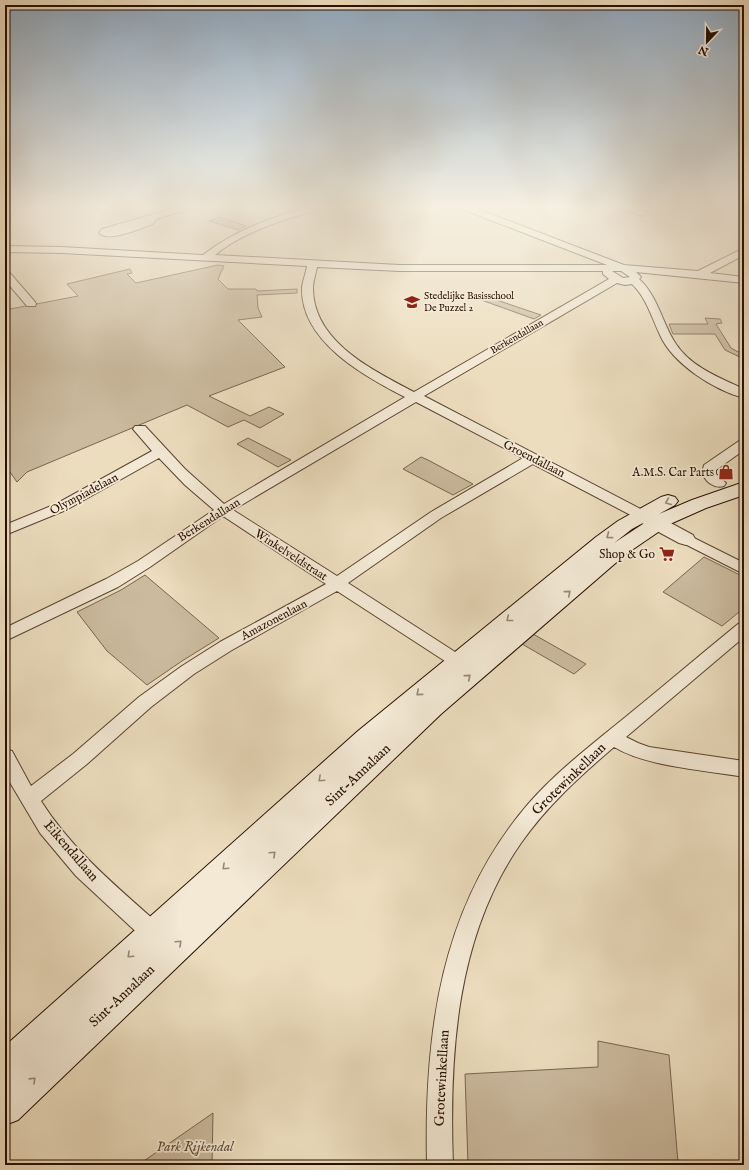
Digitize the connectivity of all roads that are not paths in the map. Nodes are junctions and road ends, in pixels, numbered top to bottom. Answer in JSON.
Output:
{"nodes":[{"id":1,"x":261,"y":261,"type":"edge"},
{"id":2,"x":605,"y":261,"type":"edge"},
{"id":3,"x":726,"y":261,"type":"edge"},
{"id":4,"x":313,"y":263,"type":"junction"},
{"id":5,"x":624,"y":268,"type":"junction"},
{"id":6,"x":605,"y":269,"type":"junction"},
{"id":7,"x":5,"y":274,"type":"edge"},
{"id":8,"x":700,"y":274,"type":"junction"},
{"id":9,"x":615,"y":280,"type":"junction"},
{"id":10,"x":744,"y":280,"type":"edge"},
{"id":11,"x":636,"y":282,"type":"junction"},
{"id":12,"x":32,"y":304,"type":"dead end"},
{"id":13,"x":744,"y":394,"type":"edge"},
{"id":14,"x":415,"y":397,"type":"junction"},
{"id":15,"x":140,"y":429,"type":"dead end"},
{"id":16,"x":744,"y":444,"type":"edge"},
{"id":17,"x":160,"y":453,"type":"junction"},
{"id":18,"x":533,"y":458,"type":"junction"},
{"id":19,"x":744,"y":475,"type":"edge"},
{"id":20,"x":719,"y":483,"type":"junction"},
{"id":21,"x":744,"y":488,"type":"edge"},
{"id":22,"x":223,"y":510,"type":"junction"},
{"id":23,"x":650,"y":519,"type":"junction"},
{"id":24,"x":5,"y":530,"type":"edge"},
{"id":25,"x":686,"y":539,"type":"joint"},
{"id":26,"x":744,"y":569,"type":"edge"},
{"id":27,"x":337,"y":585,"type":"junction"},
{"id":28,"x":744,"y":628,"type":"edge"},
{"id":29,"x":5,"y":635,"type":"edge"},
{"id":30,"x":457,"y":661,"type":"junction"},
{"id":31,"x":613,"y":738,"type":"junction"},
{"id":32,"x":5,"y":756,"type":"edge"},
{"id":33,"x":744,"y":769,"type":"edge"},
{"id":34,"x":29,"y":799,"type":"junction"},
{"id":35,"x":153,"y":933,"type":"junction"},
{"id":36,"x":5,"y":1069,"type":"edge"},
{"id":37,"x":5,"y":1107,"type":"edge"},
{"id":38,"x":440,"y":1165,"type":"edge"}],
"edges":[{"from":1,"to":4,"type":"street"},
{"from":2,"to":5,"type":"street"},
{"from":3,"to":8,"type":"street"},
{"from":4,"to":6,"type":"street"},
{"from":4,"to":14,"type":"street","name":"Groendallaan"},
{"from":5,"to":6,"type":"street"},
{"from":5,"to":8,"type":"street"},
{"from":5,"to":11,"type":"street"},
{"from":6,"to":9,"type":"street"},
{"from":7,"to":12,"type":"street"},
{"from":8,"to":10,"type":"street"},
{"from":9,"to":11,"type":"street"},
{"from":9,"to":14,"type":"street","name":"Berkendallaan"},
{"from":11,"to":13,"type":"street"},
{"from":14,"to":18,"type":"street","name":"Groendallaan"},
{"from":14,"to":22,"type":"street","name":"Berkendallaan"},
{"from":15,"to":17,"type":"street","name":"Winkelveldstraat"},
{"from":16,"to":20,"type":"street"},
{"from":17,"to":22,"type":"street","name":"Winkelveldstraat"},
{"from":17,"to":24,"type":"street","name":"Olympiadelaan"},
{"from":18,"to":23,"type":"street","name":"Groendallaan"},
{"from":18,"to":27,"type":"street","name":"Amazonenlaan"},
{"from":19,"to":20,"type":"main road","name":"Sint-Annalaan"},
{"from":20,"to":23,"type":"main road","name":"Sint-Annalaan","one_way":true},
{"from":21,"to":23,"type":"main road","name":"Sint-Annalaan"},
{"from":22,"to":27,"type":"street","name":"Winkelveldstraat"},
{"from":22,"to":29,"type":"street","name":"Berkendallaan"},
{"from":23,"to":25,"type":"street"},
{"from":23,"to":30,"type":"main road","name":"Sint-Annalaan","one_way":true},
{"from":37,"to":23,"type":"main road","name":"Sint-Annalaan","one_way":true},
{"from":25,"to":26,"type":"street"},
{"from":27,"to":30,"type":"street","name":"Winkelveldstraat"},
{"from":27,"to":34,"type":"street","name":"Amazonenlaan"},
{"from":28,"to":31,"type":"street","name":"Grotewinkellaan"},
{"from":30,"to":35,"type":"main road","name":"Sint-Annalaan","one_way":true},
{"from":31,"to":33,"type":"street"},
{"from":31,"to":38,"type":"street","name":"Grotewinkellaan"},
{"from":32,"to":34,"type":"street","name":"Eikendallaan"},
{"from":34,"to":35,"type":"street","name":"Eikendallaan"},
{"from":35,"to":36,"type":"main road","name":"Sint-Annalaan","one_way":true}]}
